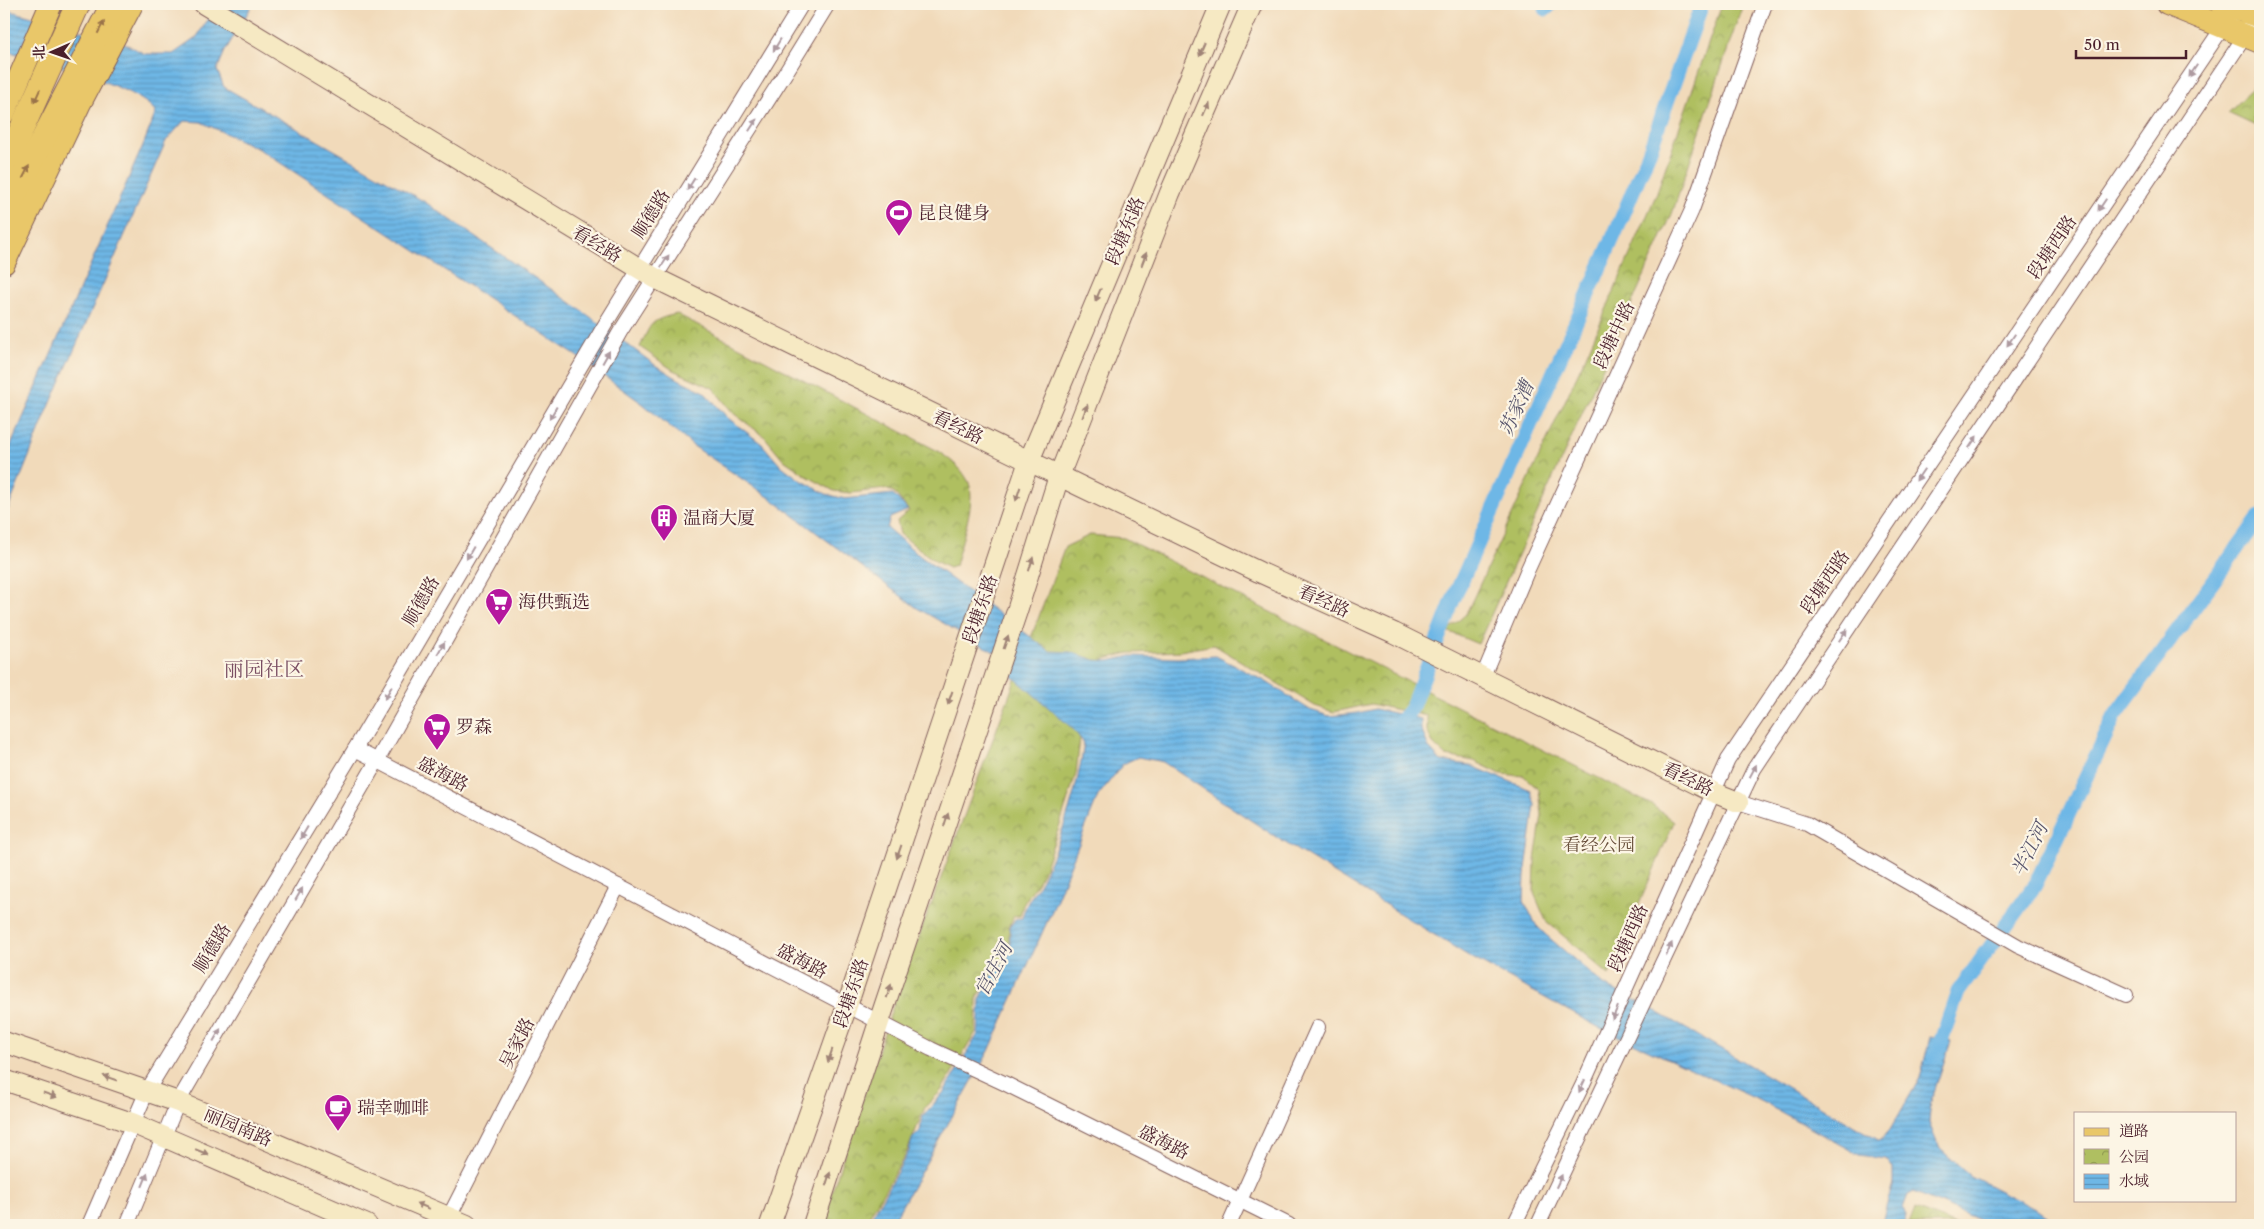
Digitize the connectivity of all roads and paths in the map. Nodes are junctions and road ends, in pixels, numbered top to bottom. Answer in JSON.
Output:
{"nodes":[{"id":1,"x":51,"y":4,"type":"edge"},
{"id":2,"x":78,"y":4,"type":"edge"},
{"id":3,"x":113,"y":4,"type":"edge"},
{"id":4,"x":132,"y":4,"type":"edge"},
{"id":5,"x":802,"y":4,"type":"edge"},
{"id":6,"x":828,"y":4,"type":"edge"},
{"id":7,"x":1221,"y":4,"type":"edge"},
{"id":8,"x":1252,"y":4,"type":"edge"},
{"id":9,"x":1765,"y":4,"type":"edge"},
{"id":10,"x":2167,"y":4,"type":"edge"},
{"id":11,"x":2221,"y":4,"type":"edge"},
{"id":12,"x":216,"y":10,"type":"edge"},
{"id":13,"x":2256,"y":11,"type":"edge"},
{"id":14,"x":2223,"y":27,"type":"junction"},
{"id":15,"x":2253,"y":39,"type":"edge"},
{"id":16,"x":4,"y":113,"type":"edge"},
{"id":17,"x":4,"y":168,"type":"edge"},
{"id":18,"x":4,"y":215,"type":"edge"},
{"id":19,"x":4,"y":263,"type":"edge"},
{"id":20,"x":647,"y":274,"type":"junction"},
{"id":21,"x":1029,"y":461,"type":"junction"},
{"id":22,"x":1059,"y":476,"type":"junction"},
{"id":23,"x":1483,"y":676,"type":"junction"},
{"id":24,"x":355,"y":749,"type":"junction"},
{"id":25,"x":377,"y":761,"type":"junction"},
{"id":26,"x":1714,"y":792,"type":"junction"},
{"id":27,"x":1738,"y":802,"type":"junction"},
{"id":28,"x":618,"y":886,"type":"junction"},
{"id":29,"x":2126,"y":995,"type":"dead end"},
{"id":30,"x":847,"y":1006,"type":"junction"},
{"id":31,"x":879,"y":1022,"type":"junction"},
{"id":32,"x":1318,"y":1027,"type":"dead end"},
{"id":33,"x":4,"y":1042,"type":"edge"},
{"id":34,"x":4,"y":1080,"type":"edge"},
{"id":35,"x":147,"y":1091,"type":"junction"},
{"id":36,"x":178,"y":1102,"type":"junction"},
{"id":37,"x":132,"y":1123,"type":"junction"},
{"id":38,"x":163,"y":1136,"type":"junction"},
{"id":39,"x":1241,"y":1201,"type":"junction"},
{"id":40,"x":449,"y":1218,"type":"junction"},
{"id":41,"x":89,"y":1225,"type":"edge"},
{"id":42,"x":127,"y":1225,"type":"edge"},
{"id":43,"x":367,"y":1225,"type":"edge"},
{"id":44,"x":468,"y":1225,"type":"edge"},
{"id":45,"x":770,"y":1225,"type":"edge"},
{"id":46,"x":813,"y":1225,"type":"edge"},
{"id":47,"x":1229,"y":1225,"type":"edge"},
{"id":48,"x":1289,"y":1225,"type":"edge"},
{"id":49,"x":1514,"y":1225,"type":"edge"},
{"id":50,"x":1538,"y":1225,"type":"edge"}],
"edges":[{"from":1,"to":16,"type":"main road"},
{"from":2,"to":17,"type":"highway","one_way":true},
{"from":18,"to":3,"type":"highway","one_way":true},
{"from":4,"to":19,"type":"main road"},
{"from":5,"to":20,"type":"street","name":"顺德路","one_way":true},
{"from":20,"to":6,"type":"street","name":"顺德路","one_way":true},
{"from":7,"to":21,"type":"main road","name":"段塘东路","one_way":true},
{"from":22,"to":8,"type":"main road","name":"段塘东路","one_way":true},
{"from":9,"to":23,"type":"street","name":"段塘中路"},
{"from":10,"to":14,"type":"main road"},
{"from":11,"to":13,"type":"main road"},
{"from":12,"to":20,"type":"main road","name":"看经路"},
{"from":13,"to":14,"type":"street","name":"段塘西路"},
{"from":13,"to":15,"type":"street"},
{"from":14,"to":15,"type":"main road"},
{"from":14,"to":26,"type":"street","name":"段塘西路","one_way":true},
{"from":27,"to":15,"type":"street","one_way":true},
{"from":20,"to":21,"type":"main road","name":"看经路"},
{"from":20,"to":24,"type":"street","name":"顺德路","one_way":true},
{"from":25,"to":20,"type":"street","name":"顺德路","one_way":true},
{"from":21,"to":22,"type":"main road","name":"看经路"},
{"from":21,"to":30,"type":"main road","name":"段塘东路","one_way":true},
{"from":22,"to":23,"type":"main road","name":"看经路"},
{"from":31,"to":22,"type":"main road","name":"段塘东路","one_way":true},
{"from":23,"to":26,"type":"main road","name":"看经路"},
{"from":24,"to":25,"type":"street","name":"盛海路"},
{"from":24,"to":35,"type":"street","name":"顺德路","one_way":true},
{"from":25,"to":28,"type":"street","name":"盛海路"},
{"from":36,"to":25,"type":"street","name":"顺德路","one_way":true},
{"from":26,"to":27,"type":"main road","name":"看经路"},
{"from":26,"to":49,"type":"street","name":"段塘西路","one_way":true},
{"from":27,"to":29,"type":"street"},
{"from":50,"to":27,"type":"street","one_way":true},
{"from":28,"to":30,"type":"street","name":"盛海路"},
{"from":28,"to":40,"type":"street","name":"吴家路"},
{"from":30,"to":31,"type":"street","name":"盛海路"},
{"from":30,"to":45,"type":"main road","name":"段塘东路","one_way":true},
{"from":31,"to":39,"type":"street","name":"盛海路"},
{"from":46,"to":31,"type":"main road","name":"段塘东路","one_way":true},
{"from":32,"to":39,"type":"street"},
{"from":35,"to":33,"type":"main road","name":"丽园南路","one_way":true},
{"from":34,"to":37,"type":"main road","one_way":true},
{"from":35,"to":36,"type":"main road","name":"丽园南路"},
{"from":35,"to":37,"type":"street","name":"顺德路"},
{"from":36,"to":38,"type":"street","name":"顺德路"},
{"from":40,"to":36,"type":"main road","name":"丽园南路","one_way":true},
{"from":37,"to":38,"type":"main road"},
{"from":37,"to":41,"type":"street","name":"顺德路"},
{"from":42,"to":38,"type":"street","name":"顺德路","one_way":true},
{"from":38,"to":43,"type":"main road","one_way":true},
{"from":39,"to":47,"type":"street"},
{"from":39,"to":48,"type":"street","name":"盛海路"},
{"from":40,"to":44,"type":"main road","name":"丽园南路"}]}
